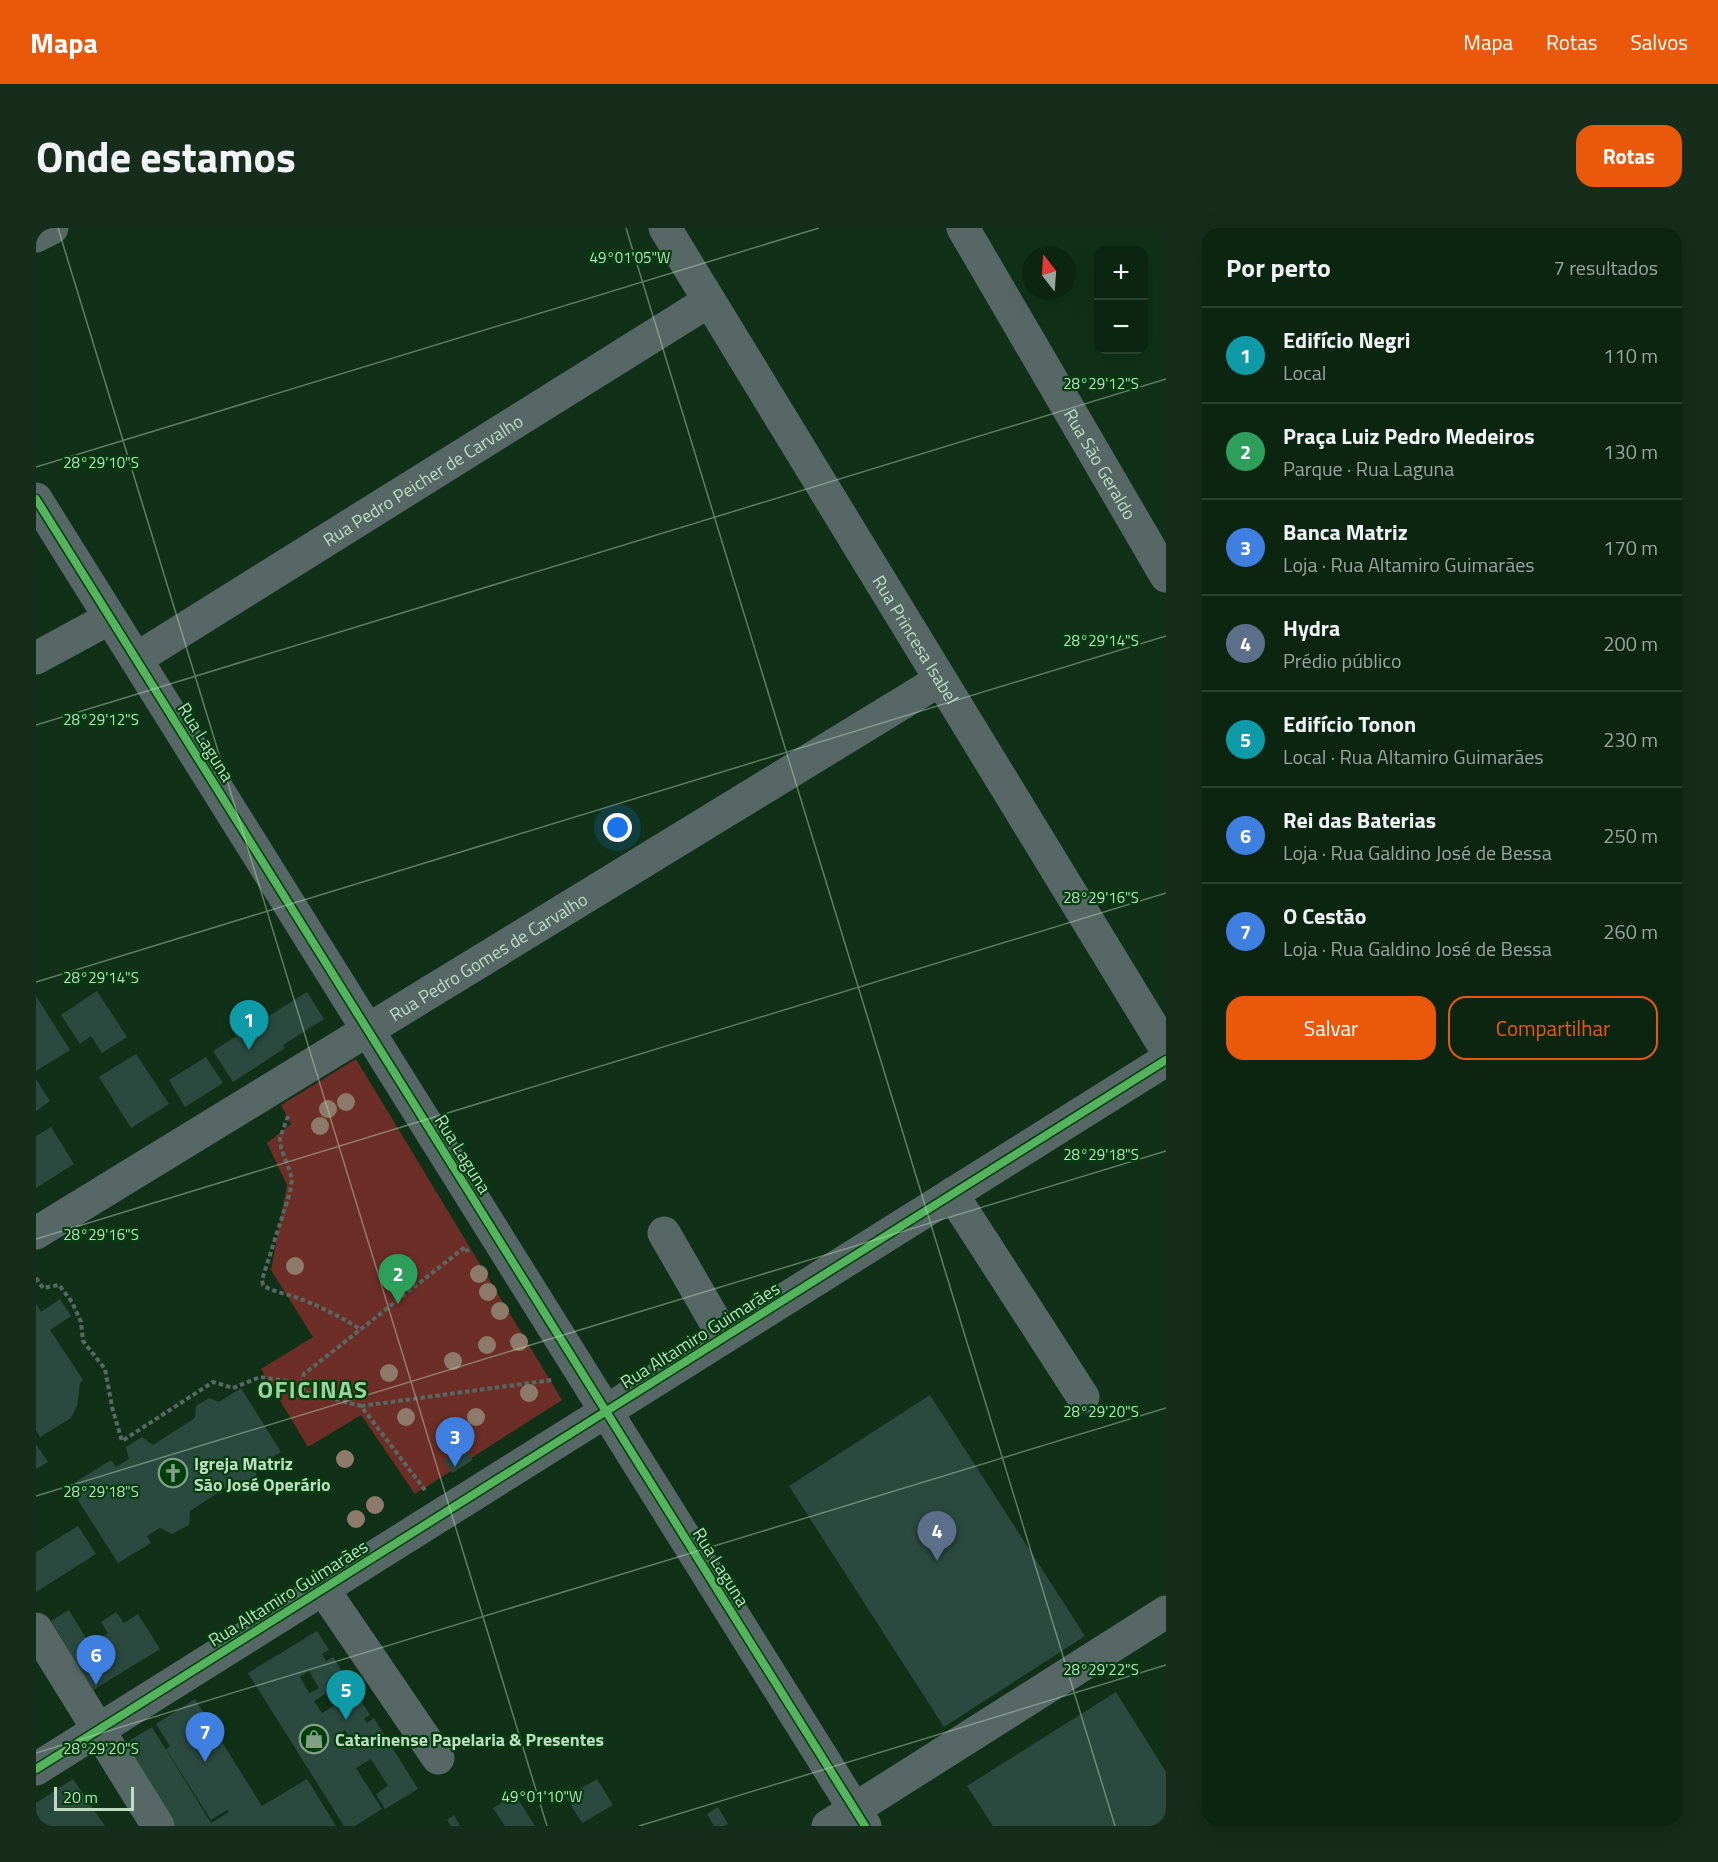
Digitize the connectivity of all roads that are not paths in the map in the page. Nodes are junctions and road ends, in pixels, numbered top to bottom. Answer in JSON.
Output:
{"nodes":[{"id":1,"x":52,"y":228,"type":"edge"},
{"id":2,"x":665,"y":228,"type":"edge"},
{"id":3,"x":963,"y":228,"type":"edge"},
{"id":4,"x":36,"y":236,"type":"edge"},
{"id":5,"x":709,"y":300,"type":"junction"},
{"id":6,"x":36,"y":499,"type":"edge"},
{"id":7,"x":1166,"y":576,"type":"edge"},
{"id":8,"x":110,"y":618,"type":"junction"},
{"id":9,"x":36,"y":658,"type":"edge"},
{"id":10,"x":136,"y":658,"type":"junction"},
{"id":11,"x":940,"y":680,"type":"junction"},
{"id":12,"x":368,"y":1030,"type":"junction"},
{"id":13,"x":1166,"y":1049,"type":"edge"},
{"id":14,"x":1166,"y":1060,"type":"edge"},
{"id":15,"x":952,"y":1194,"type":"junction"},
{"id":16,"x":36,"y":1233,"type":"edge"},
{"id":17,"x":664,"y":1233,"type":"dead end"},
{"id":18,"x":724,"y":1337,"type":"junction"},
{"id":19,"x":1083,"y":1397,"type":"dead end"},
{"id":20,"x":606,"y":1412,"type":"junction"},
{"id":21,"x":323,"y":1589,"type":"junction"},
{"id":22,"x":1165,"y":1615,"type":"edge"},
{"id":23,"x":36,"y":1629,"type":"edge"},
{"id":24,"x":99,"y":1730,"type":"junction"},
{"id":25,"x":438,"y":1758,"type":"dead end"},
{"id":26,"x":36,"y":1769,"type":"edge"},
{"id":27,"x":849,"y":1820,"type":"edge"},
{"id":28,"x":158,"y":1826,"type":"edge"}],
"edges":[{"from":1,"to":4,"type":"street"},
{"from":2,"to":5,"type":"street","name":"Rua Princesa Isabel"},
{"from":3,"to":7,"type":"street","name":"Rua São Geraldo"},
{"from":5,"to":10,"type":"street","name":"Rua Pedro Peicher de Carvalho"},
{"from":5,"to":11,"type":"street","name":"Rua Princesa Isabel"},
{"from":6,"to":8,"type":"street","name":"Rua Laguna"},
{"from":8,"to":9,"type":"street"},
{"from":8,"to":10,"type":"street","name":"Rua Laguna"},
{"from":10,"to":12,"type":"street","name":"Rua Laguna"},
{"from":11,"to":12,"type":"street","name":"Rua Pedro Gomes de Carvalho"},
{"from":11,"to":13,"type":"street","name":"Rua Princesa Isabel"},
{"from":12,"to":16,"type":"street","name":"Rua Pedro Gomes de Carvalho"},
{"from":12,"to":20,"type":"street","name":"Rua Laguna"},
{"from":14,"to":15,"type":"street","name":"Rua Altamiro Guimarães"},
{"from":15,"to":18,"type":"street","name":"Rua Altamiro Guimarães"},
{"from":15,"to":19,"type":"street"},
{"from":17,"to":18,"type":"street"},
{"from":18,"to":20,"type":"street","name":"Rua Altamiro Guimarães"},
{"from":20,"to":21,"type":"street","name":"Rua Altamiro Guimarães"},
{"from":20,"to":27,"type":"street","name":"Rua Laguna"},
{"from":21,"to":24,"type":"street","name":"Rua Altamiro Guimarães"},
{"from":21,"to":25,"type":"street"},
{"from":22,"to":27,"type":"street"},
{"from":23,"to":24,"type":"street"},
{"from":24,"to":26,"type":"street","name":"Rua Altamiro Guimarães"},
{"from":24,"to":28,"type":"street"}]}
